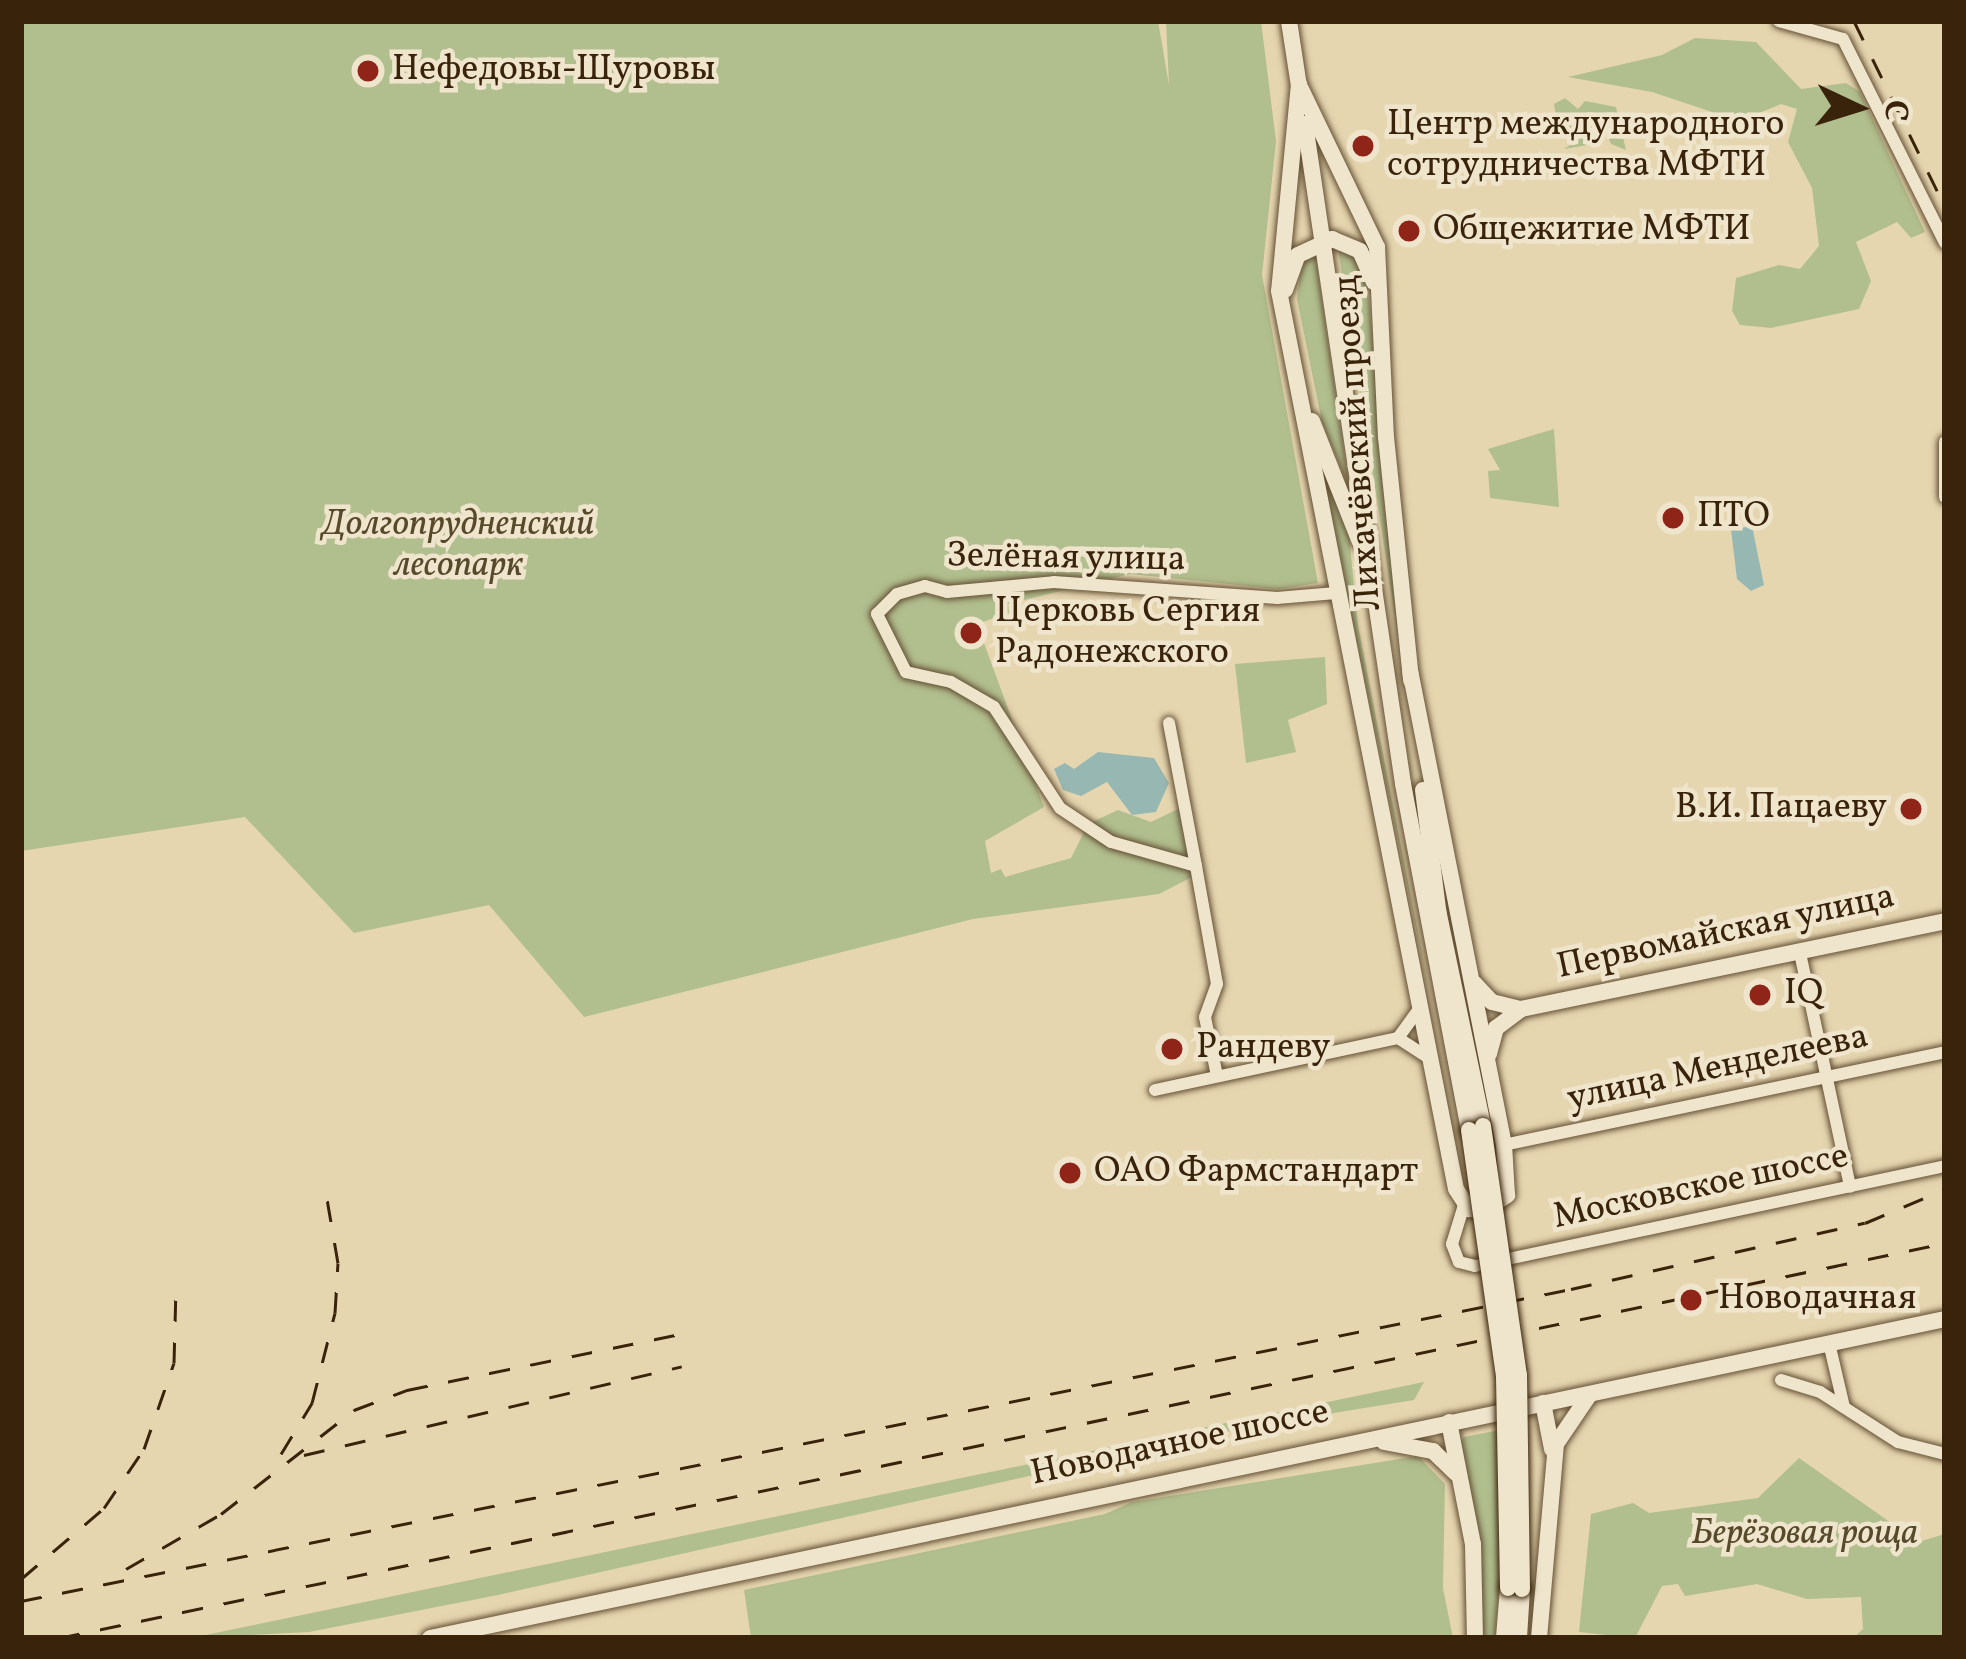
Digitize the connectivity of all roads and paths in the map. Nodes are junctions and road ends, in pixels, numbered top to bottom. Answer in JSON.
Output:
{"nodes":[{"id":1,"x":1289,"y":21,"type":"edge"},
{"id":2,"x":1779,"y":21,"type":"edge"},
{"id":3,"x":1299,"y":84,"type":"junction"},
{"id":4,"x":1322,"y":240,"type":"junction"},
{"id":5,"x":1945,"y":243,"type":"edge"},
{"id":6,"x":1282,"y":306,"type":"junction"},
{"id":7,"x":1382,"y":312,"type":"junction"},
{"id":8,"x":1300,"y":393,"type":"junction"},
{"id":9,"x":1945,"y":442,"type":"edge"},
{"id":10,"x":1945,"y":496,"type":"edge"},
{"id":11,"x":1375,"y":586,"type":"junction"},
{"id":12,"x":1336,"y":593,"type":"junction"},
{"id":13,"x":1384,"y":650,"type":"junction"},
{"id":14,"x":1410,"y":672,"type":"junction"},
{"id":15,"x":1169,"y":723,"type":"dead end"},
{"id":16,"x":1196,"y":866,"type":"junction"},
{"id":17,"x":1439,"y":916,"type":"junction"},
{"id":18,"x":1945,"y":921,"type":"edge"},
{"id":19,"x":1800,"y":952,"type":"junction"},
{"id":20,"x":1453,"y":978,"type":"junction"},
{"id":21,"x":1423,"y":1002,"type":"junction"},
{"id":22,"x":1521,"y":1009,"type":"junction"},
{"id":23,"x":1398,"y":1038,"type":"junction"},
{"id":24,"x":1945,"y":1052,"type":"edge"},
{"id":25,"x":1433,"y":1061,"type":"junction"},
{"id":26,"x":1489,"y":1067,"type":"junction"},
{"id":27,"x":1217,"y":1076,"type":"junction"},
{"id":28,"x":1827,"y":1077,"type":"junction"},
{"id":29,"x":1155,"y":1090,"type":"dead end"},
{"id":30,"x":1504,"y":1145,"type":"junction"},
{"id":31,"x":1945,"y":1166,"type":"edge"},
{"id":32,"x":1850,"y":1186,"type":"junction"},
{"id":33,"x":1465,"y":1205,"type":"junction"},
{"id":34,"x":1945,"y":1319,"type":"edge"},
{"id":35,"x":1829,"y":1343,"type":"junction"},
{"id":36,"x":1780,"y":1380,"type":"dead end"},
{"id":37,"x":1591,"y":1394,"type":"junction"},
{"id":38,"x":1543,"y":1403,"type":"junction"},
{"id":39,"x":1844,"y":1407,"type":"junction"},
{"id":40,"x":1449,"y":1422,"type":"junction"},
{"id":41,"x":1359,"y":1441,"type":"junction"},
{"id":42,"x":1945,"y":1454,"type":"edge"},
{"id":43,"x":1553,"y":1463,"type":"junction"},
{"id":44,"x":1456,"y":1473,"type":"junction"},
{"id":45,"x":1515,"y":1589,"type":"junction"},
{"id":46,"x":430,"y":1638,"type":"edge"},
{"id":47,"x":1475,"y":1638,"type":"edge"},
{"id":48,"x":1504,"y":1638,"type":"edge"},
{"id":49,"x":1519,"y":1638,"type":"edge"},
{"id":50,"x":1539,"y":1638,"type":"edge"}],
"edges":[{"from":1,"to":3,"type":"main road","name":"Лихачёвский проезд"},
{"from":2,"to":5,"type":"street"},
{"from":3,"to":4,"type":"main road","name":"Лихачёвский проезд"},
{"from":3,"to":6,"type":"main road","name":"Лихачёвский проезд"},
{"from":3,"to":7,"type":"main road","name":"Лихачёвский проезд"},
{"from":4,"to":6,"type":"main road"},
{"from":4,"to":7,"type":"main road"},
{"from":4,"to":11,"type":"main road","name":"Лихачёвский проезд"},
{"from":6,"to":8,"type":"main road","name":"Лихачёвский проезд"},
{"from":7,"to":14,"type":"main road","name":"Лихачёвский проезд"},
{"from":8,"to":11,"type":"main road"},
{"from":8,"to":12,"type":"main road"},
{"from":9,"to":10,"type":"street"},
{"from":11,"to":13,"type":"main road","name":"Лихачёвский проезд"},
{"from":12,"to":16,"type":"street","name":"Зелёная улица"},
{"from":12,"to":21,"type":"main road"},
{"from":13,"to":17,"type":"main road","name":"Лихачёвский проезд"},
{"from":13,"to":20,"type":"main road","name":"Лихачёвский проезд"},
{"from":14,"to":17,"type":"main road","name":"Лихачёвский проезд"},
{"from":14,"to":20,"type":"main road","name":"Лихачёвский проезд"},
{"from":15,"to":16,"type":"street"},
{"from":16,"to":27,"type":"street"},
{"from":17,"to":20,"type":"main road","name":"Лихачёвский проезд"},
{"from":18,"to":19,"type":"main road","name":"Первомайская улица"},
{"from":19,"to":22,"type":"main road","name":"Первомайская улица"},
{"from":19,"to":28,"type":"street"},
{"from":20,"to":22,"type":"main road"},
{"from":20,"to":26,"type":"main road","name":"Лихачёвский проезд"},
{"from":20,"to":45,"type":"main road","bridge":true},
{"from":21,"to":23,"type":"street"},
{"from":21,"to":25,"type":"main road"},
{"from":22,"to":26,"type":"main road"},
{"from":23,"to":25,"type":"street"},
{"from":23,"to":27,"type":"street"},
{"from":24,"to":28,"type":"street","name":"улица Менделеева"},
{"from":25,"to":33,"type":"main road"},
{"from":26,"to":30,"type":"main road","name":"Лихачёвский проезд"},
{"from":27,"to":29,"type":"street"},
{"from":28,"to":30,"type":"street","name":"улица Менделеева"},
{"from":28,"to":32,"type":"street"},
{"from":30,"to":33,"type":"main road","name":"Лихачёвский проезд"},
{"from":31,"to":32,"type":"street","name":"Московское шоссе"},
{"from":32,"to":33,"type":"street","name":"Московское шоссе"},
{"from":34,"to":35,"type":"main road","name":"Новодачное шоссе"},
{"from":35,"to":37,"type":"main road","name":"Новодачное шоссе"},
{"from":35,"to":39,"type":"street"},
{"from":36,"to":39,"type":"street"},
{"from":37,"to":38,"type":"main road","name":"Новодачное шоссе"},
{"from":37,"to":43,"type":"main road"},
{"from":38,"to":40,"type":"main road","name":"Новодачное шоссе"},
{"from":38,"to":43,"type":"main road"},
{"from":39,"to":42,"type":"street"},
{"from":40,"to":41,"type":"main road","name":"Новодачное шоссе"},
{"from":40,"to":44,"type":"main road"},
{"from":41,"to":44,"type":"main road"},
{"from":41,"to":46,"type":"main road","name":"Новодачное шоссе"},
{"from":43,"to":50,"type":"main road"},
{"from":44,"to":47,"type":"main road"},
{"from":45,"to":48,"type":"main road"},
{"from":45,"to":49,"type":"main road"}]}
